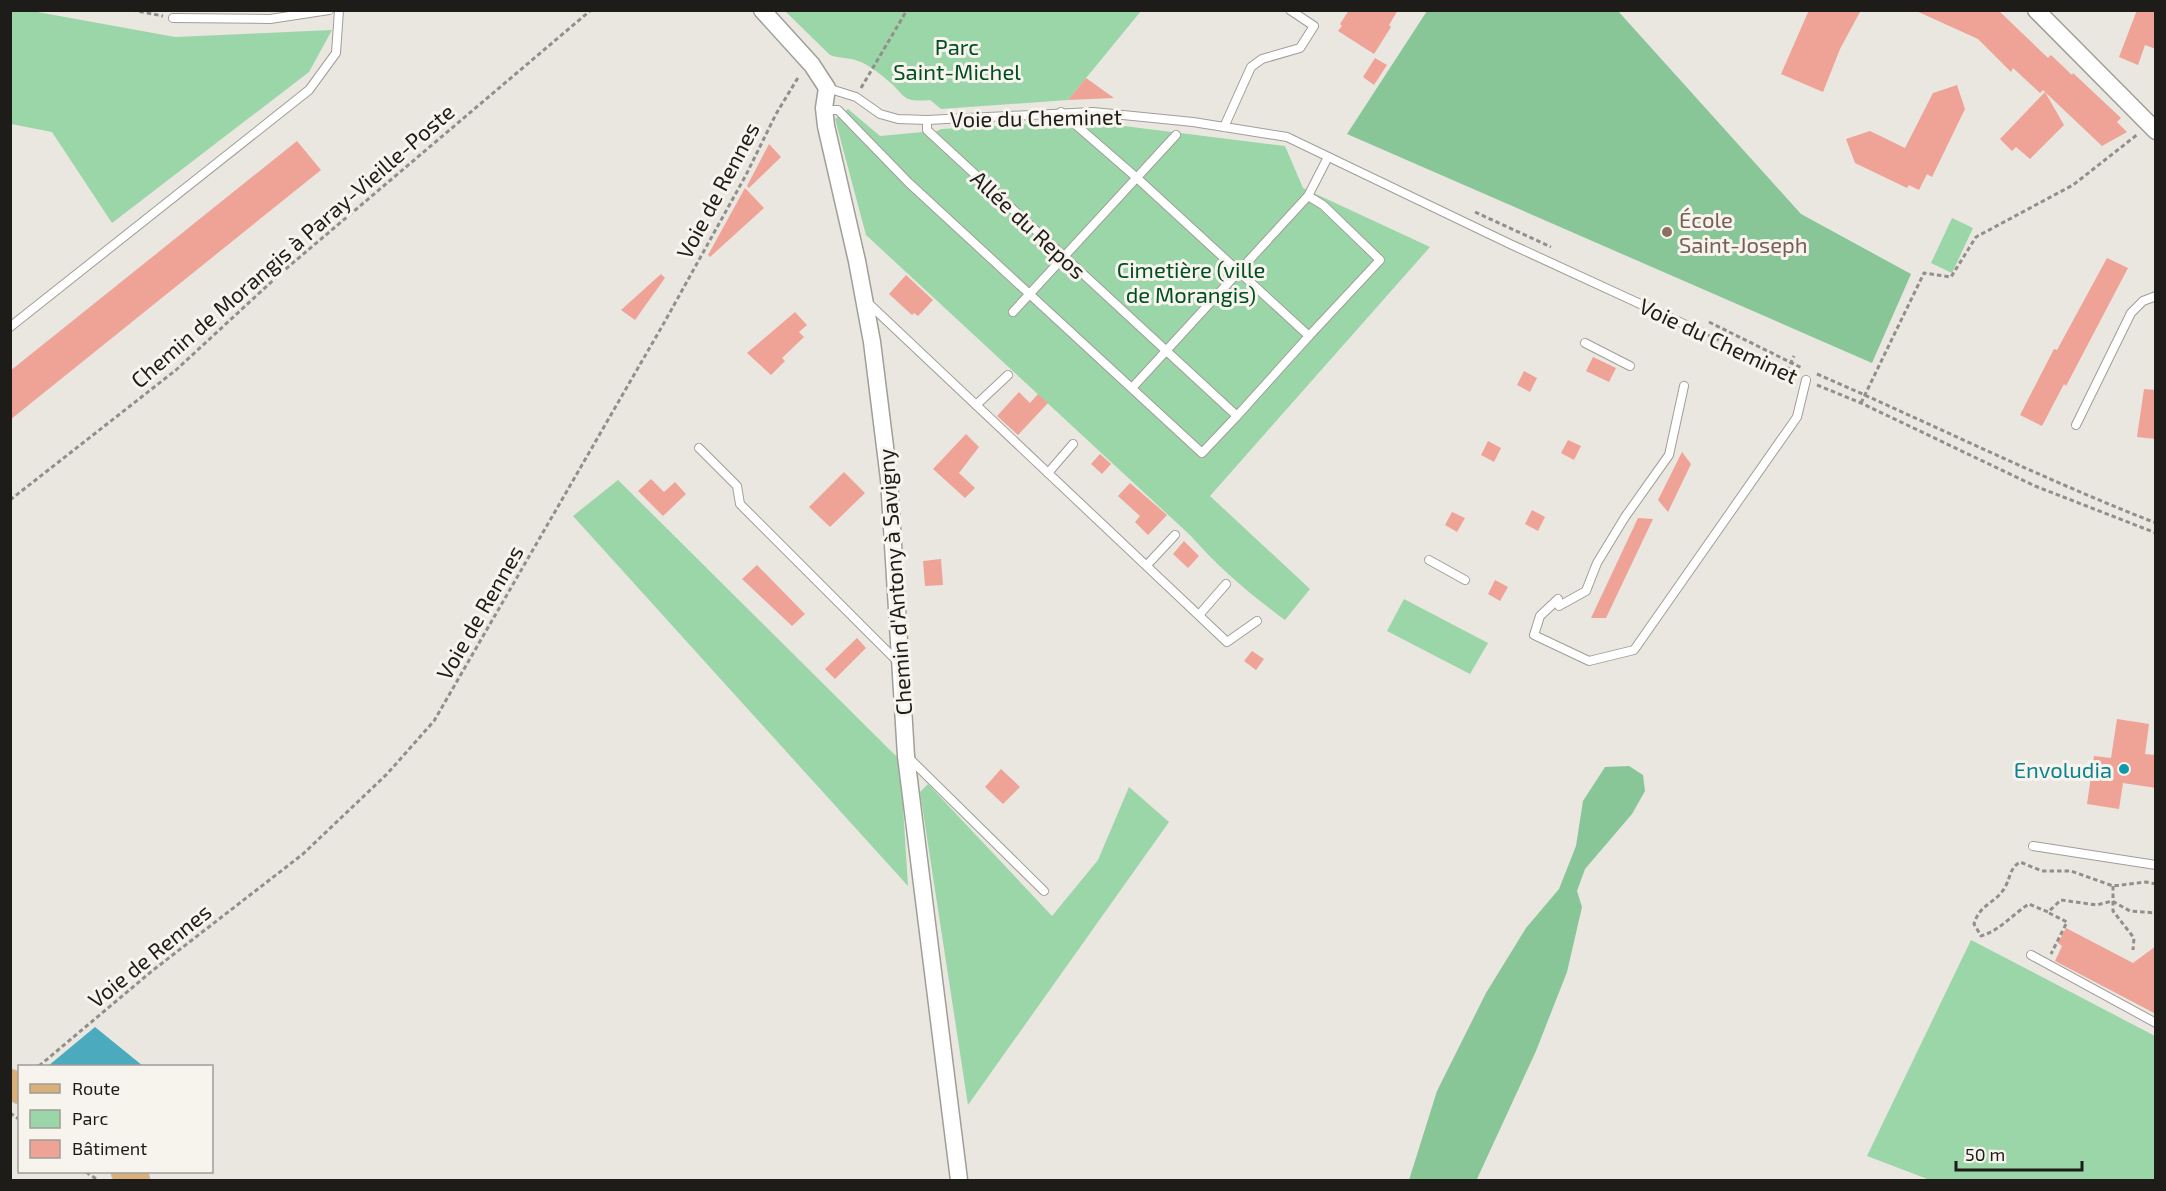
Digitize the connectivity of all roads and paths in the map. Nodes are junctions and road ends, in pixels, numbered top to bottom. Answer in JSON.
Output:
{"nodes":[{"id":1,"x":132,"y":10,"type":"edge"},
{"id":2,"x":329,"y":10,"type":"edge"},
{"id":3,"x":339,"y":10,"type":"edge"},
{"id":4,"x":591,"y":10,"type":"edge"},
{"id":5,"x":762,"y":10,"type":"edge"},
{"id":6,"x":907,"y":10,"type":"edge"},
{"id":7,"x":1290,"y":10,"type":"edge"},
{"id":8,"x":2036,"y":10,"type":"edge"},
{"id":9,"x":173,"y":18,"type":"joint"},
{"id":10,"x":812,"y":64,"type":"junction"},
{"id":11,"x":827,"y":88,"type":"junction"},
{"id":12,"x":856,"y":97,"type":"junction"},
{"id":13,"x":824,"y":110,"type":"junction"},
{"id":14,"x":1061,"y":112,"type":"junction"},
{"id":15,"x":927,"y":120,"type":"junction"},
{"id":16,"x":1224,"y":127,"type":"junction"},
{"id":17,"x":2152,"y":128,"type":"edge"},
{"id":18,"x":1176,"y":135,"type":"dead end"},
{"id":19,"x":1328,"y":157,"type":"junction"},
{"id":20,"x":1137,"y":178,"type":"junction"},
{"id":21,"x":1308,"y":196,"type":"junction"},
{"id":22,"x":1469,"y":209,"type":"dead end"},
{"id":23,"x":1553,"y":248,"type":"dead end"},
{"id":24,"x":1064,"y":257,"type":"junction"},
{"id":25,"x":1239,"y":273,"type":"junction"},
{"id":26,"x":1029,"y":295,"type":"junction"},
{"id":27,"x":2156,"y":296,"type":"edge"},
{"id":28,"x":865,"y":300,"type":"junction"},
{"id":29,"x":1013,"y":312,"type":"dead end"},
{"id":30,"x":1706,"y":320,"type":"dead end"},
{"id":31,"x":10,"y":327,"type":"edge"},
{"id":32,"x":1699,"y":330,"type":"joint"},
{"id":33,"x":1309,"y":336,"type":"junction"},
{"id":34,"x":1585,"y":343,"type":"dead end"},
{"id":35,"x":1166,"y":351,"type":"junction"},
{"id":36,"x":1794,"y":356,"type":"dead end"},
{"id":37,"x":1791,"y":363,"type":"junction"},
{"id":38,"x":1630,"y":366,"type":"dead end"},
{"id":39,"x":1806,"y":369,"type":"dead end"},
{"id":40,"x":1787,"y":371,"type":"junction"},
{"id":41,"x":1817,"y":374,"type":"dead end"},
{"id":42,"x":1008,"y":375,"type":"dead end"},
{"id":43,"x":1806,"y":380,"type":"junction"},
{"id":44,"x":1684,"y":386,"type":"dead end"},
{"id":45,"x":1131,"y":388,"type":"junction"},
{"id":46,"x":1865,"y":395,"type":"junction"},
{"id":47,"x":1861,"y":403,"type":"junction"},
{"id":48,"x":976,"y":405,"type":"junction"},
{"id":49,"x":1237,"y":416,"type":"junction"},
{"id":50,"x":2076,"y":425,"type":"dead end"},
{"id":51,"x":1073,"y":444,"type":"dead end"},
{"id":52,"x":699,"y":448,"type":"dead end"},
{"id":53,"x":1048,"y":472,"type":"junction"},
{"id":54,"x":10,"y":500,"type":"edge"},
{"id":55,"x":2156,"y":523,"type":"edge"},
{"id":56,"x":2156,"y":533,"type":"edge"},
{"id":57,"x":1175,"y":535,"type":"dead end"},
{"id":58,"x":1429,"y":560,"type":"dead end"},
{"id":59,"x":1147,"y":565,"type":"junction"},
{"id":60,"x":1465,"y":579,"type":"dead end"},
{"id":61,"x":1226,"y":584,"type":"dead end"},
{"id":62,"x":1199,"y":615,"type":"junction"},
{"id":63,"x":1257,"y":621,"type":"dead end"},
{"id":64,"x":900,"y":664,"type":"junction"},
{"id":65,"x":906,"y":756,"type":"junction"},
{"id":66,"x":2032,"y":846,"type":"dead end"},
{"id":67,"x":2156,"y":865,"type":"edge"},
{"id":68,"x":2156,"y":884,"type":"edge"},
{"id":69,"x":2113,"y":886,"type":"junction"},
{"id":70,"x":1044,"y":891,"type":"dead end"},
{"id":71,"x":2112,"y":901,"type":"junction"},
{"id":72,"x":2048,"y":912,"type":"junction"},
{"id":73,"x":2156,"y":913,"type":"edge"},
{"id":74,"x":2133,"y":950,"type":"dead end"},
{"id":75,"x":2031,"y":955,"type":"dead end"},
{"id":76,"x":2047,"y":964,"type":"junction"},
{"id":77,"x":2156,"y":1023,"type":"edge"},
{"id":78,"x":40,"y":1065,"type":"edge"},
{"id":79,"x":959,"y":1180,"type":"edge"}],
"edges":[{"from":1,"to":9,"type":"path"},
{"from":2,"to":9,"type":"lane"},
{"from":3,"to":31,"type":"lane"},
{"from":4,"to":54,"type":"path","name":"Chemin de Morangis à Paray-Vieille-Poste"},
{"from":5,"to":10,"type":"street"},
{"from":6,"to":12,"type":"path"},
{"from":7,"to":16,"type":"lane"},
{"from":8,"to":17,"type":"street"},
{"from":10,"to":11,"type":"street"},
{"from":10,"to":78,"type":"path","name":"Voie de Rennes"},
{"from":11,"to":12,"type":"lane","name":"Voie du Cheminet"},
{"from":11,"to":13,"type":"street","name":"Chemin d'Antony à Savigny"},
{"from":12,"to":15,"type":"lane","name":"Voie du Cheminet"},
{"from":13,"to":26,"type":"lane"},
{"from":13,"to":28,"type":"street","name":"Chemin d'Antony à Savigny"},
{"from":14,"to":15,"type":"lane","name":"Voie du Cheminet"},
{"from":14,"to":16,"type":"lane","name":"Voie du Cheminet"},
{"from":14,"to":20,"type":"lane"},
{"from":15,"to":24,"type":"lane","name":"Allée du Repos"},
{"from":16,"to":19,"type":"lane","name":"Voie du Cheminet"},
{"from":17,"to":46,"type":"path"},
{"from":18,"to":20,"type":"lane"},
{"from":19,"to":21,"type":"lane"},
{"from":19,"to":32,"type":"lane","name":"Voie du Cheminet"},
{"from":20,"to":24,"type":"lane"},
{"from":20,"to":25,"type":"lane"},
{"from":21,"to":25,"type":"lane"},
{"from":21,"to":33,"type":"lane"},
{"from":22,"to":23,"type":"path"},
{"from":24,"to":26,"type":"lane"},
{"from":24,"to":35,"type":"lane","name":"Allée du Repos"},
{"from":25,"to":33,"type":"lane"},
{"from":25,"to":35,"type":"lane"},
{"from":26,"to":29,"type":"lane"},
{"from":26,"to":45,"type":"lane"},
{"from":27,"to":50,"type":"lane"},
{"from":28,"to":48,"type":"lane"},
{"from":28,"to":64,"type":"street","name":"Chemin d'Antony à Savigny"},
{"from":30,"to":37,"type":"path","name":"Voie du Cheminet"},
{"from":32,"to":40,"type":"path","name":"Voie du Cheminet"},
{"from":33,"to":49,"type":"lane"},
{"from":34,"to":38,"type":"lane"},
{"from":35,"to":45,"type":"lane"},
{"from":35,"to":49,"type":"lane","name":"Allée du Repos"},
{"from":36,"to":37,"type":"path"},
{"from":37,"to":39,"type":"path","name":"Voie du Cheminet"},
{"from":37,"to":40,"type":"path"},
{"from":40,"to":43,"type":"path","name":"Voie du Cheminet"},
{"from":41,"to":46,"type":"path","name":"Voie du Cheminet"},
{"from":42,"to":48,"type":"lane"},
{"from":43,"to":44,"type":"lane"},
{"from":43,"to":47,"type":"path","name":"Voie du Cheminet"},
{"from":45,"to":49,"type":"lane"},
{"from":46,"to":47,"type":"path"},
{"from":46,"to":55,"type":"path","name":"Voie du Cheminet"},
{"from":47,"to":56,"type":"path","name":"Voie du Cheminet"},
{"from":48,"to":53,"type":"lane"},
{"from":51,"to":53,"type":"lane"},
{"from":52,"to":64,"type":"lane"},
{"from":53,"to":59,"type":"lane"},
{"from":57,"to":59,"type":"lane"},
{"from":58,"to":60,"type":"lane"},
{"from":59,"to":62,"type":"lane"},
{"from":61,"to":62,"type":"lane"},
{"from":62,"to":63,"type":"lane"},
{"from":64,"to":65,"type":"street","name":"Chemin d'Antony à Savigny"},
{"from":65,"to":70,"type":"lane"},
{"from":65,"to":79,"type":"street","name":"Chemin d'Antony à Savigny"},
{"from":66,"to":67,"type":"lane"},
{"from":68,"to":69,"type":"path"},
{"from":69,"to":71,"type":"path"},
{"from":69,"to":72,"type":"path"},
{"from":71,"to":72,"type":"path"},
{"from":71,"to":73,"type":"path"},
{"from":71,"to":74,"type":"path"},
{"from":72,"to":76,"type":"path"},
{"from":75,"to":76,"type":"lane"},
{"from":76,"to":77,"type":"lane"}]}
